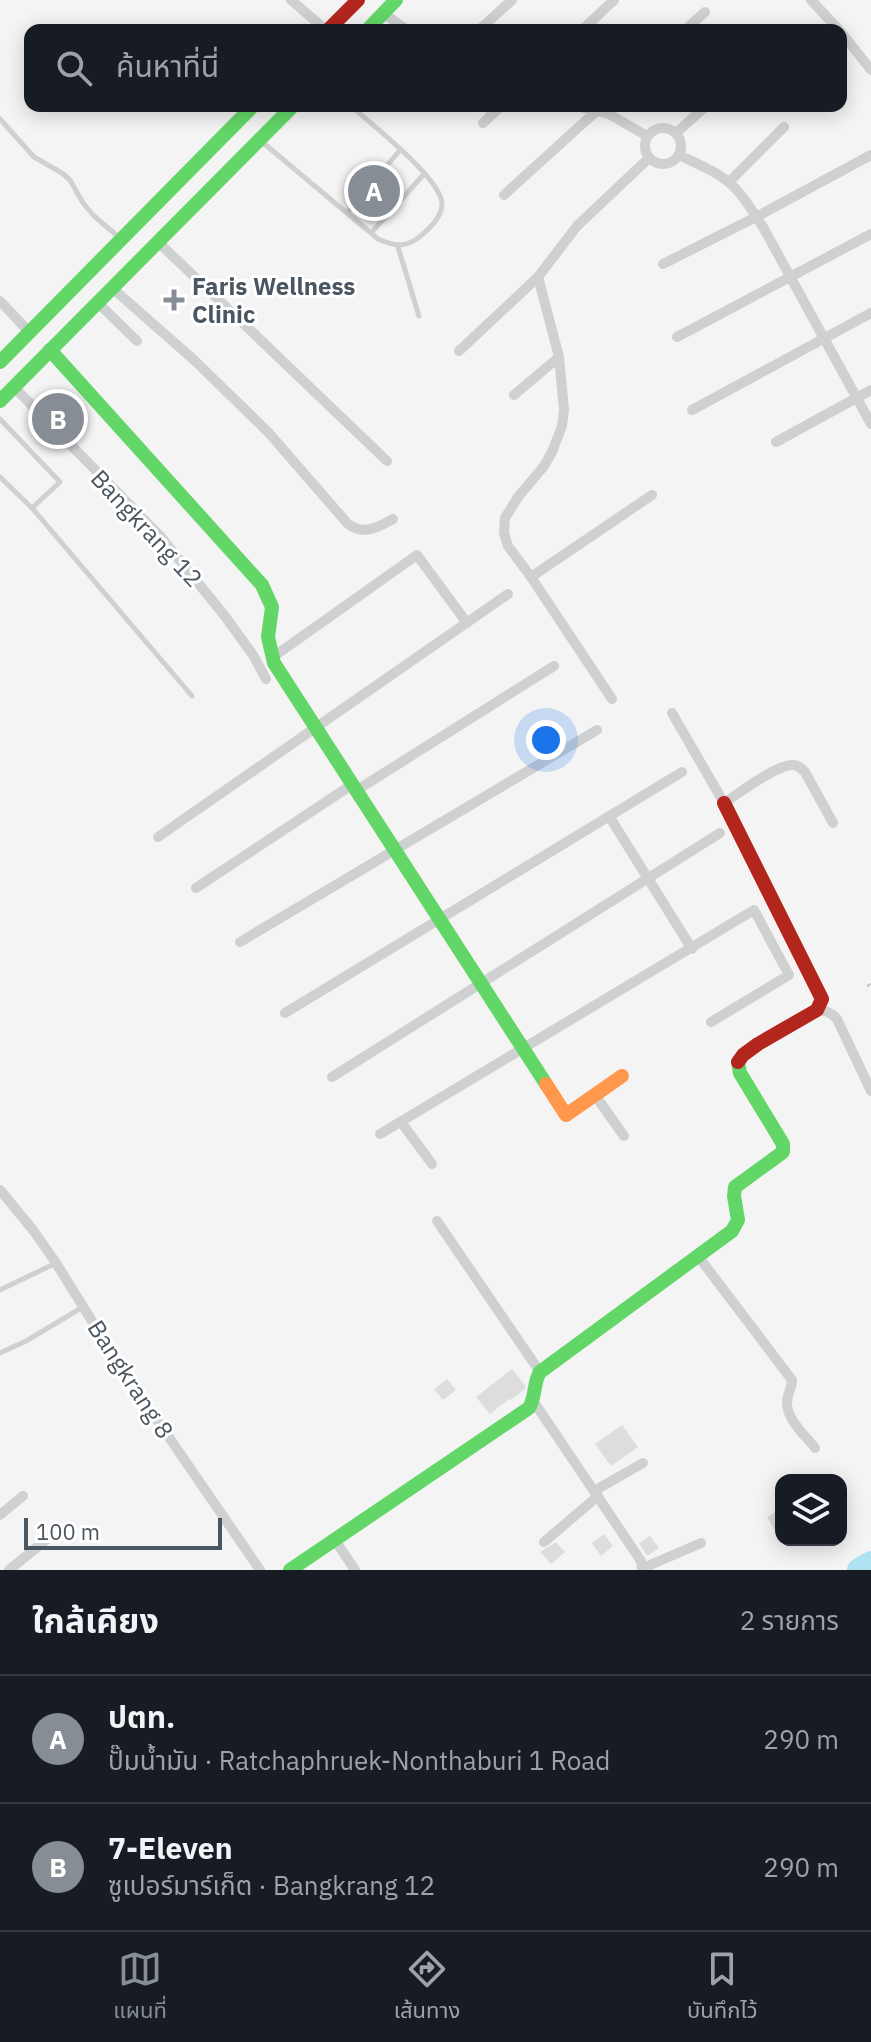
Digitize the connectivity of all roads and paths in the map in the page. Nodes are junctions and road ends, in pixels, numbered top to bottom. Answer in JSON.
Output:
{"nodes":[{"id":1,"x":291,"y":0,"type":"edge"},
{"id":2,"x":358,"y":0,"type":"edge"},
{"id":3,"x":396,"y":0,"type":"edge"},
{"id":4,"x":512,"y":0,"type":"edge"},
{"id":5,"x":614,"y":0,"type":"edge"},
{"id":6,"x":811,"y":0,"type":"edge"},
{"id":7,"x":705,"y":12,"type":"dead end"},
{"id":8,"x":383,"y":13,"type":"junction"},
{"id":9,"x":320,"y":24,"type":"edge"},
{"id":10,"x":333,"y":24,"type":"edge"},
{"id":11,"x":373,"y":24,"type":"edge"},
{"id":12,"x":399,"y":24,"type":"edge"},
{"id":13,"x":486,"y":24,"type":"edge"},
{"id":14,"x":588,"y":24,"type":"edge"},
{"id":15,"x":692,"y":24,"type":"edge"},
{"id":16,"x":833,"y":24,"type":"edge"},
{"id":17,"x":847,"y":40,"type":"edge"},
{"id":18,"x":871,"y":70,"type":"edge"},
{"id":19,"x":245,"y":112,"type":"edge"},
{"id":20,"x":287,"y":112,"type":"edge"},
{"id":21,"x":358,"y":112,"type":"edge"},
{"id":22,"x":495,"y":112,"type":"edge"},
{"id":23,"x":595,"y":112,"type":"edge"},
{"id":24,"x":607,"y":112,"type":"edge"},
{"id":25,"x":699,"y":112,"type":"edge"},
{"id":26,"x":0,"y":119,"type":"edge"},
{"id":27,"x":483,"y":123,"type":"dead end"},
{"id":28,"x":784,"y":127,"type":"dead end"},
{"id":29,"x":676,"y":133,"type":"junction"},
{"id":30,"x":647,"y":136,"type":"junction"},
{"id":31,"x":259,"y":139,"type":"junction"},
{"id":32,"x":400,"y":150,"type":"junction"},
{"id":33,"x":679,"y":155,"type":"junction"},
{"id":34,"x":871,"y":155,"type":"edge"},
{"id":35,"x":649,"y":158,"type":"junction"},
{"id":36,"x":425,"y":173,"type":"junction"},
{"id":37,"x":729,"y":182,"type":"junction"},
{"id":38,"x":504,"y":195,"type":"dead end"},
{"id":39,"x":347,"y":213,"type":"junction"},
{"id":40,"x":756,"y":217,"type":"junction"},
{"id":41,"x":371,"y":233,"type":"junction"},
{"id":42,"x":871,"y":234,"type":"edge"},
{"id":43,"x":122,"y":240,"type":"junction"},
{"id":44,"x":157,"y":241,"type":"junction"},
{"id":45,"x":398,"y":247,"type":"junction"},
{"id":46,"x":663,"y":264,"type":"dead end"},
{"id":47,"x":538,"y":277,"type":"junction"},
{"id":48,"x":789,"y":278,"type":"junction"},
{"id":49,"x":111,"y":287,"type":"junction"},
{"id":50,"x":0,"y":301,"type":"edge"},
{"id":51,"x":97,"y":302,"type":"junction"},
{"id":52,"x":871,"y":313,"type":"edge"},
{"id":53,"x":419,"y":316,"type":"dead end"},
{"id":54,"x":30,"y":333,"type":"junction"},
{"id":55,"x":677,"y":337,"type":"dead end"},
{"id":56,"x":823,"y":339,"type":"junction"},
{"id":57,"x":137,"y":341,"type":"dead end"},
{"id":58,"x":50,"y":350,"type":"junction"},
{"id":59,"x":459,"y":351,"type":"dead end"},
{"id":60,"x":559,"y":357,"type":"junction"},
{"id":61,"x":0,"y":362,"type":"edge"},
{"id":62,"x":14,"y":387,"type":"junction"},
{"id":63,"x":871,"y":390,"type":"edge"},
{"id":64,"x":514,"y":395,"type":"dead end"},
{"id":65,"x":857,"y":398,"type":"junction"},
{"id":66,"x":0,"y":401,"type":"edge"},
{"id":67,"x":692,"y":410,"type":"dead end"},
{"id":68,"x":0,"y":419,"type":"edge"},
{"id":69,"x":871,"y":424,"type":"edge"},
{"id":70,"x":776,"y":442,"type":"dead end"},
{"id":71,"x":387,"y":461,"type":"dead end"},
{"id":72,"x":0,"y":477,"type":"edge"},
{"id":73,"x":652,"y":495,"type":"dead end"},
{"id":74,"x":32,"y":508,"type":"junction"},
{"id":75,"x":393,"y":519,"type":"dead end"},
{"id":76,"x":531,"y":577,"type":"junction"},
{"id":77,"x":508,"y":594,"type":"dead end"},
{"id":78,"x":467,"y":623,"type":"junction"},
{"id":79,"x":273,"y":657,"type":"junction"},
{"id":80,"x":554,"y":666,"type":"dead end"},
{"id":81,"x":266,"y":679,"type":"dead end"},
{"id":82,"x":192,"y":696,"type":"dead end"},
{"id":83,"x":612,"y":699,"type":"dead end"},
{"id":84,"x":672,"y":713,"type":"dead end"},
{"id":85,"x":317,"y":728,"type":"junction"},
{"id":86,"x":597,"y":730,"type":"dead end"},
{"id":87,"x":682,"y":772,"type":"dead end"},
{"id":88,"x":355,"y":787,"type":"junction"},
{"id":89,"x":724,"y":803,"type":"junction"},
{"id":90,"x":609,"y":816,"type":"junction"},
{"id":91,"x":833,"y":823,"type":"dead end"},
{"id":92,"x":720,"y":833,"type":"dead end"},
{"id":93,"x":158,"y":837,"type":"dead end"},
{"id":94,"x":395,"y":850,"type":"junction"},
{"id":95,"x":648,"y":878,"type":"junction"},
{"id":96,"x":196,"y":888,"type":"dead end"},
{"id":97,"x":440,"y":919,"type":"junction"},
{"id":98,"x":240,"y":942,"type":"dead end"},
{"id":99,"x":692,"y":949,"type":"junction"},
{"id":100,"x":481,"y":984,"type":"junction"},
{"id":101,"x":817,"y":1010,"type":"junction"},
{"id":102,"x":285,"y":1013,"type":"dead end"},
{"id":103,"x":711,"y":1022,"type":"dead end"},
{"id":104,"x":523,"y":1049,"type":"junction"},
{"id":105,"x":622,"y":1076,"type":"dead end"},
{"id":106,"x":332,"y":1077,"type":"dead end"},
{"id":107,"x":871,"y":1091,"type":"edge"},
{"id":108,"x":595,"y":1095,"type":"junction"},
{"id":109,"x":401,"y":1122,"type":"junction"},
{"id":110,"x":380,"y":1134,"type":"dead end"},
{"id":111,"x":624,"y":1136,"type":"dead end"},
{"id":112,"x":432,"y":1164,"type":"dead end"},
{"id":113,"x":0,"y":1190,"type":"edge"},
{"id":114,"x":437,"y":1221,"type":"dead end"},
{"id":115,"x":698,"y":1256,"type":"junction"},
{"id":116,"x":56,"y":1263,"type":"junction"},
{"id":117,"x":0,"y":1290,"type":"edge"},
{"id":118,"x":84,"y":1307,"type":"junction"},
{"id":119,"x":0,"y":1353,"type":"edge"},
{"id":120,"x":540,"y":1372,"type":"junction"},
{"id":121,"x":534,"y":1402,"type":"junction"},
{"id":122,"x":815,"y":1448,"type":"dead end"},
{"id":123,"x":643,"y":1463,"type":"dead end"},
{"id":124,"x":596,"y":1494,"type":"junction"},
{"id":125,"x":23,"y":1496,"type":"dead end"},
{"id":126,"x":0,"y":1515,"type":"edge"},
{"id":127,"x":51,"y":1536,"type":"dead end"},
{"id":128,"x":335,"y":1540,"type":"junction"},
{"id":129,"x":544,"y":1542,"type":"dead end"},
{"id":130,"x":701,"y":1543,"type":"dead end"},
{"id":131,"x":643,"y":1569,"type":"edge"},
{"id":132,"x":9,"y":1570,"type":"edge"},
{"id":133,"x":260,"y":1570,"type":"edge"},
{"id":134,"x":290,"y":1570,"type":"edge"},
{"id":135,"x":355,"y":1570,"type":"edge"}],
"edges":[{"from":1,"to":9,"type":"street"},
{"from":2,"to":10,"type":"street"},
{"from":3,"to":8,"type":"street"},
{"from":4,"to":13,"type":"street"},
{"from":5,"to":14,"type":"street"},
{"from":6,"to":16,"type":"street"},
{"from":7,"to":15,"type":"street"},
{"from":8,"to":11,"type":"street"},
{"from":8,"to":12,"type":"street"},
{"from":17,"to":18,"type":"street"},
{"from":19,"to":43,"type":"street"},
{"from":20,"to":31,"type":"street"},
{"from":21,"to":32,"type":"lane"},
{"from":22,"to":27,"type":"street"},
{"from":23,"to":38,"type":"street"},
{"from":24,"to":30,"type":"street"},
{"from":25,"to":29,"type":"street"},
{"from":26,"to":43,"type":"lane"},
{"from":28,"to":37,"type":"street"},
{"from":29,"to":30,"type":"street"},
{"from":29,"to":33,"type":"street"},
{"from":30,"to":35,"type":"street"},
{"from":31,"to":39,"type":"lane"},
{"from":31,"to":44,"type":"street"},
{"from":32,"to":36,"type":"lane"},
{"from":32,"to":39,"type":"lane"},
{"from":33,"to":35,"type":"street"},
{"from":33,"to":37,"type":"street"},
{"from":34,"to":40,"type":"street"},
{"from":35,"to":47,"type":"street"},
{"from":36,"to":41,"type":"lane"},
{"from":36,"to":45,"type":"lane"},
{"from":37,"to":40,"type":"street"},
{"from":39,"to":41,"type":"lane"},
{"from":40,"to":46,"type":"street"},
{"from":40,"to":48,"type":"street"},
{"from":41,"to":45,"type":"lane"},
{"from":42,"to":48,"type":"street"},
{"from":43,"to":54,"type":"street"},
{"from":44,"to":49,"type":"street"},
{"from":44,"to":71,"type":"street"},
{"from":45,"to":53,"type":"lane"},
{"from":47,"to":59,"type":"street"},
{"from":47,"to":60,"type":"street"},
{"from":48,"to":55,"type":"street"},
{"from":48,"to":56,"type":"street"},
{"from":49,"to":51,"type":"street"},
{"from":49,"to":75,"type":"street"},
{"from":50,"to":54,"type":"street"},
{"from":51,"to":57,"type":"street"},
{"from":51,"to":58,"type":"street"},
{"from":52,"to":56,"type":"street"},
{"from":54,"to":61,"type":"street"},
{"from":56,"to":65,"type":"street"},
{"from":56,"to":67,"type":"street"},
{"from":58,"to":62,"type":"street"},
{"from":58,"to":79,"type":"street"},
{"from":60,"to":64,"type":"street"},
{"from":60,"to":76,"type":"street"},
{"from":62,"to":66,"type":"street"},
{"from":62,"to":81,"type":"street","name":"Bangkrang 12"},
{"from":63,"to":65,"type":"street"},
{"from":65,"to":69,"type":"street"},
{"from":65,"to":70,"type":"street"},
{"from":68,"to":74,"type":"lane"},
{"from":72,"to":74,"type":"lane"},
{"from":73,"to":76,"type":"street"},
{"from":74,"to":82,"type":"lane"},
{"from":76,"to":83,"type":"street"},
{"from":77,"to":78,"type":"street"},
{"from":78,"to":79,"type":"street"},
{"from":78,"to":85,"type":"street"},
{"from":79,"to":85,"type":"street"},
{"from":80,"to":88,"type":"street"},
{"from":84,"to":89,"type":"street"},
{"from":85,"to":88,"type":"street"},
{"from":85,"to":93,"type":"street"},
{"from":86,"to":94,"type":"street"},
{"from":87,"to":90,"type":"street"},
{"from":88,"to":94,"type":"street"},
{"from":88,"to":96,"type":"street"},
{"from":89,"to":91,"type":"street"},
{"from":89,"to":101,"type":"street"},
{"from":90,"to":95,"type":"street"},
{"from":90,"to":97,"type":"street"},
{"from":92,"to":95,"type":"street"},
{"from":94,"to":97,"type":"street"},
{"from":94,"to":98,"type":"street"},
{"from":95,"to":99,"type":"street"},
{"from":95,"to":100,"type":"street"},
{"from":97,"to":100,"type":"street"},
{"from":97,"to":102,"type":"street"},
{"from":99,"to":103,"type":"street"},
{"from":99,"to":104,"type":"street"},
{"from":100,"to":104,"type":"street"},
{"from":100,"to":106,"type":"street"},
{"from":101,"to":107,"type":"street"},
{"from":101,"to":115,"type":"street"},
{"from":104,"to":108,"type":"street"},
{"from":104,"to":109,"type":"street"},
{"from":105,"to":108,"type":"street"},
{"from":108,"to":111,"type":"street"},
{"from":109,"to":110,"type":"street"},
{"from":109,"to":112,"type":"street"},
{"from":113,"to":116,"type":"street","name":"Bangkrang 8"},
{"from":114,"to":120,"type":"street"},
{"from":115,"to":120,"type":"street"},
{"from":115,"to":122,"type":"street"},
{"from":116,"to":117,"type":"lane"},
{"from":116,"to":118,"type":"street","name":"Bangkrang 8"},
{"from":118,"to":119,"type":"lane"},
{"from":118,"to":133,"type":"street","name":"Bangkrang 8"},
{"from":120,"to":121,"type":"street"},
{"from":121,"to":124,"type":"street"},
{"from":121,"to":128,"type":"street"},
{"from":123,"to":124,"type":"street"},
{"from":124,"to":129,"type":"street"},
{"from":124,"to":131,"type":"street"},
{"from":125,"to":126,"type":"street"},
{"from":127,"to":132,"type":"street"},
{"from":128,"to":134,"type":"street"},
{"from":128,"to":135,"type":"street"},
{"from":130,"to":131,"type":"street"}]}
